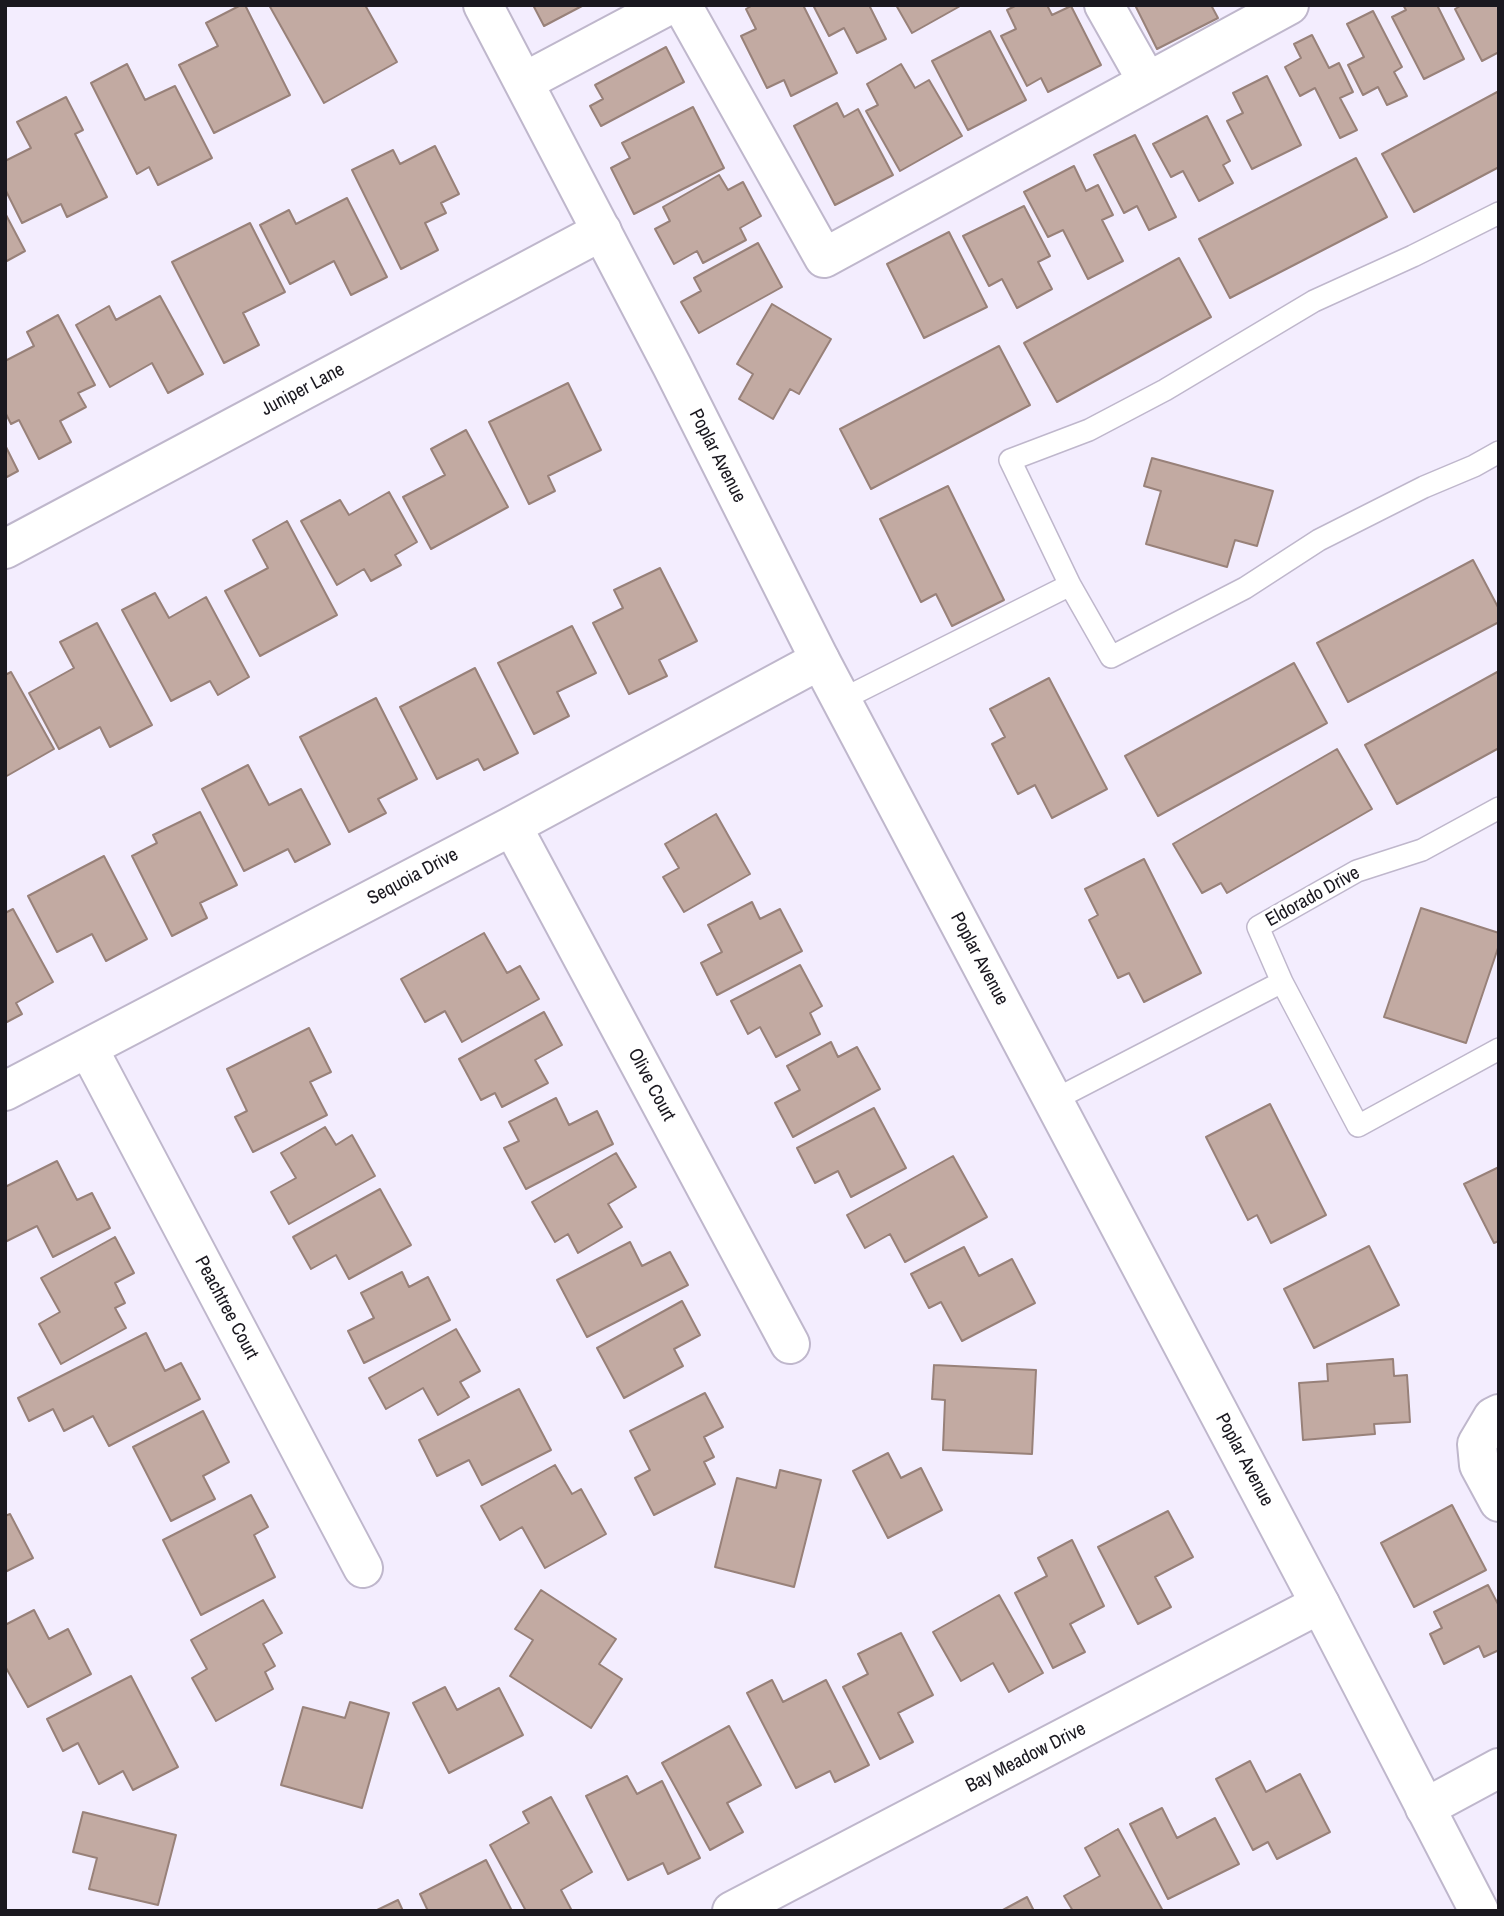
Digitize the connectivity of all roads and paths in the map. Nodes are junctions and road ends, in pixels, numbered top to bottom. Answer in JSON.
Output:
{"nodes":[{"id":1,"x":483,"y":5,"type":"edge"},
{"id":2,"x":669,"y":5,"type":"edge"},
{"id":3,"x":682,"y":5,"type":"edge"},
{"id":4,"x":1104,"y":5,"type":"edge"},
{"id":5,"x":1289,"y":5,"type":"edge"},
{"id":6,"x":1147,"y":81,"type":"junction"},
{"id":7,"x":524,"y":82,"type":"junction"},
{"id":8,"x":1499,"y":213,"type":"edge"},
{"id":9,"x":602,"y":231,"type":"junction"},
{"id":10,"x":1499,"y":452,"type":"edge"},
{"id":11,"x":5,"y":549,"type":"edge"},
{"id":12,"x":1070,"y":585,"type":"junction"},
{"id":13,"x":820,"y":660,"type":"junction"},
{"id":14,"x":841,"y":700,"type":"junction"},
{"id":15,"x":1499,"y":808,"type":"edge"},
{"id":16,"x":512,"y":826,"type":"junction"},
{"id":17,"x":1283,"y":982,"type":"junction"},
{"id":18,"x":88,"y":1048,"type":"junction"},
{"id":19,"x":1499,"y":1049,"type":"edge"},
{"id":20,"x":5,"y":1091,"type":"edge"},
{"id":21,"x":1054,"y":1100,"type":"junction"},
{"id":22,"x":790,"y":1344,"type":"dead end"},
{"id":23,"x":1499,"y":1414,"type":"edge"},
{"id":24,"x":1499,"y":1502,"type":"edge"},
{"id":25,"x":363,"y":1568,"type":"dead end"},
{"id":26,"x":1320,"y":1605,"type":"junction"},
{"id":27,"x":1499,"y":1768,"type":"edge"},
{"id":28,"x":1425,"y":1808,"type":"junction"},
{"id":29,"x":732,"y":1911,"type":"edge"},
{"id":30,"x":1479,"y":1911,"type":"edge"}],
"edges":[{"from":1,"to":7,"type":"street","name":"Poplar Avenue"},
{"from":2,"to":7,"type":"street"},
{"from":3,"to":6,"type":"street"},
{"from":4,"to":6,"type":"street"},
{"from":5,"to":6,"type":"street"},
{"from":7,"to":9,"type":"street","name":"Poplar Avenue"},
{"from":8,"to":12,"type":"lane"},
{"from":9,"to":11,"type":"street","name":"Juniper Lane"},
{"from":9,"to":13,"type":"street","name":"Poplar Avenue"},
{"from":10,"to":12,"type":"lane"},
{"from":12,"to":14,"type":"lane"},
{"from":13,"to":14,"type":"street","name":"Poplar Avenue"},
{"from":13,"to":16,"type":"street","name":"Sequoia Drive"},
{"from":14,"to":21,"type":"street","name":"Poplar Avenue"},
{"from":15,"to":17,"type":"lane","name":"Eldorado Drive"},
{"from":16,"to":18,"type":"street","name":"Sequoia Drive"},
{"from":16,"to":22,"type":"street","name":"Olive Court"},
{"from":17,"to":19,"type":"lane","name":"Eldorado Drive"},
{"from":17,"to":21,"type":"lane"},
{"from":18,"to":20,"type":"street","name":"Sequoia Drive"},
{"from":18,"to":25,"type":"street","name":"Peachtree Court"},
{"from":21,"to":26,"type":"street","name":"Poplar Avenue"},
{"from":23,"to":24,"type":"street"},
{"from":26,"to":28,"type":"street","name":"Poplar Avenue"},
{"from":26,"to":29,"type":"street","name":"Bay Meadow Drive"},
{"from":27,"to":28,"type":"street"},
{"from":28,"to":30,"type":"street","name":"Poplar Avenue"}]}
